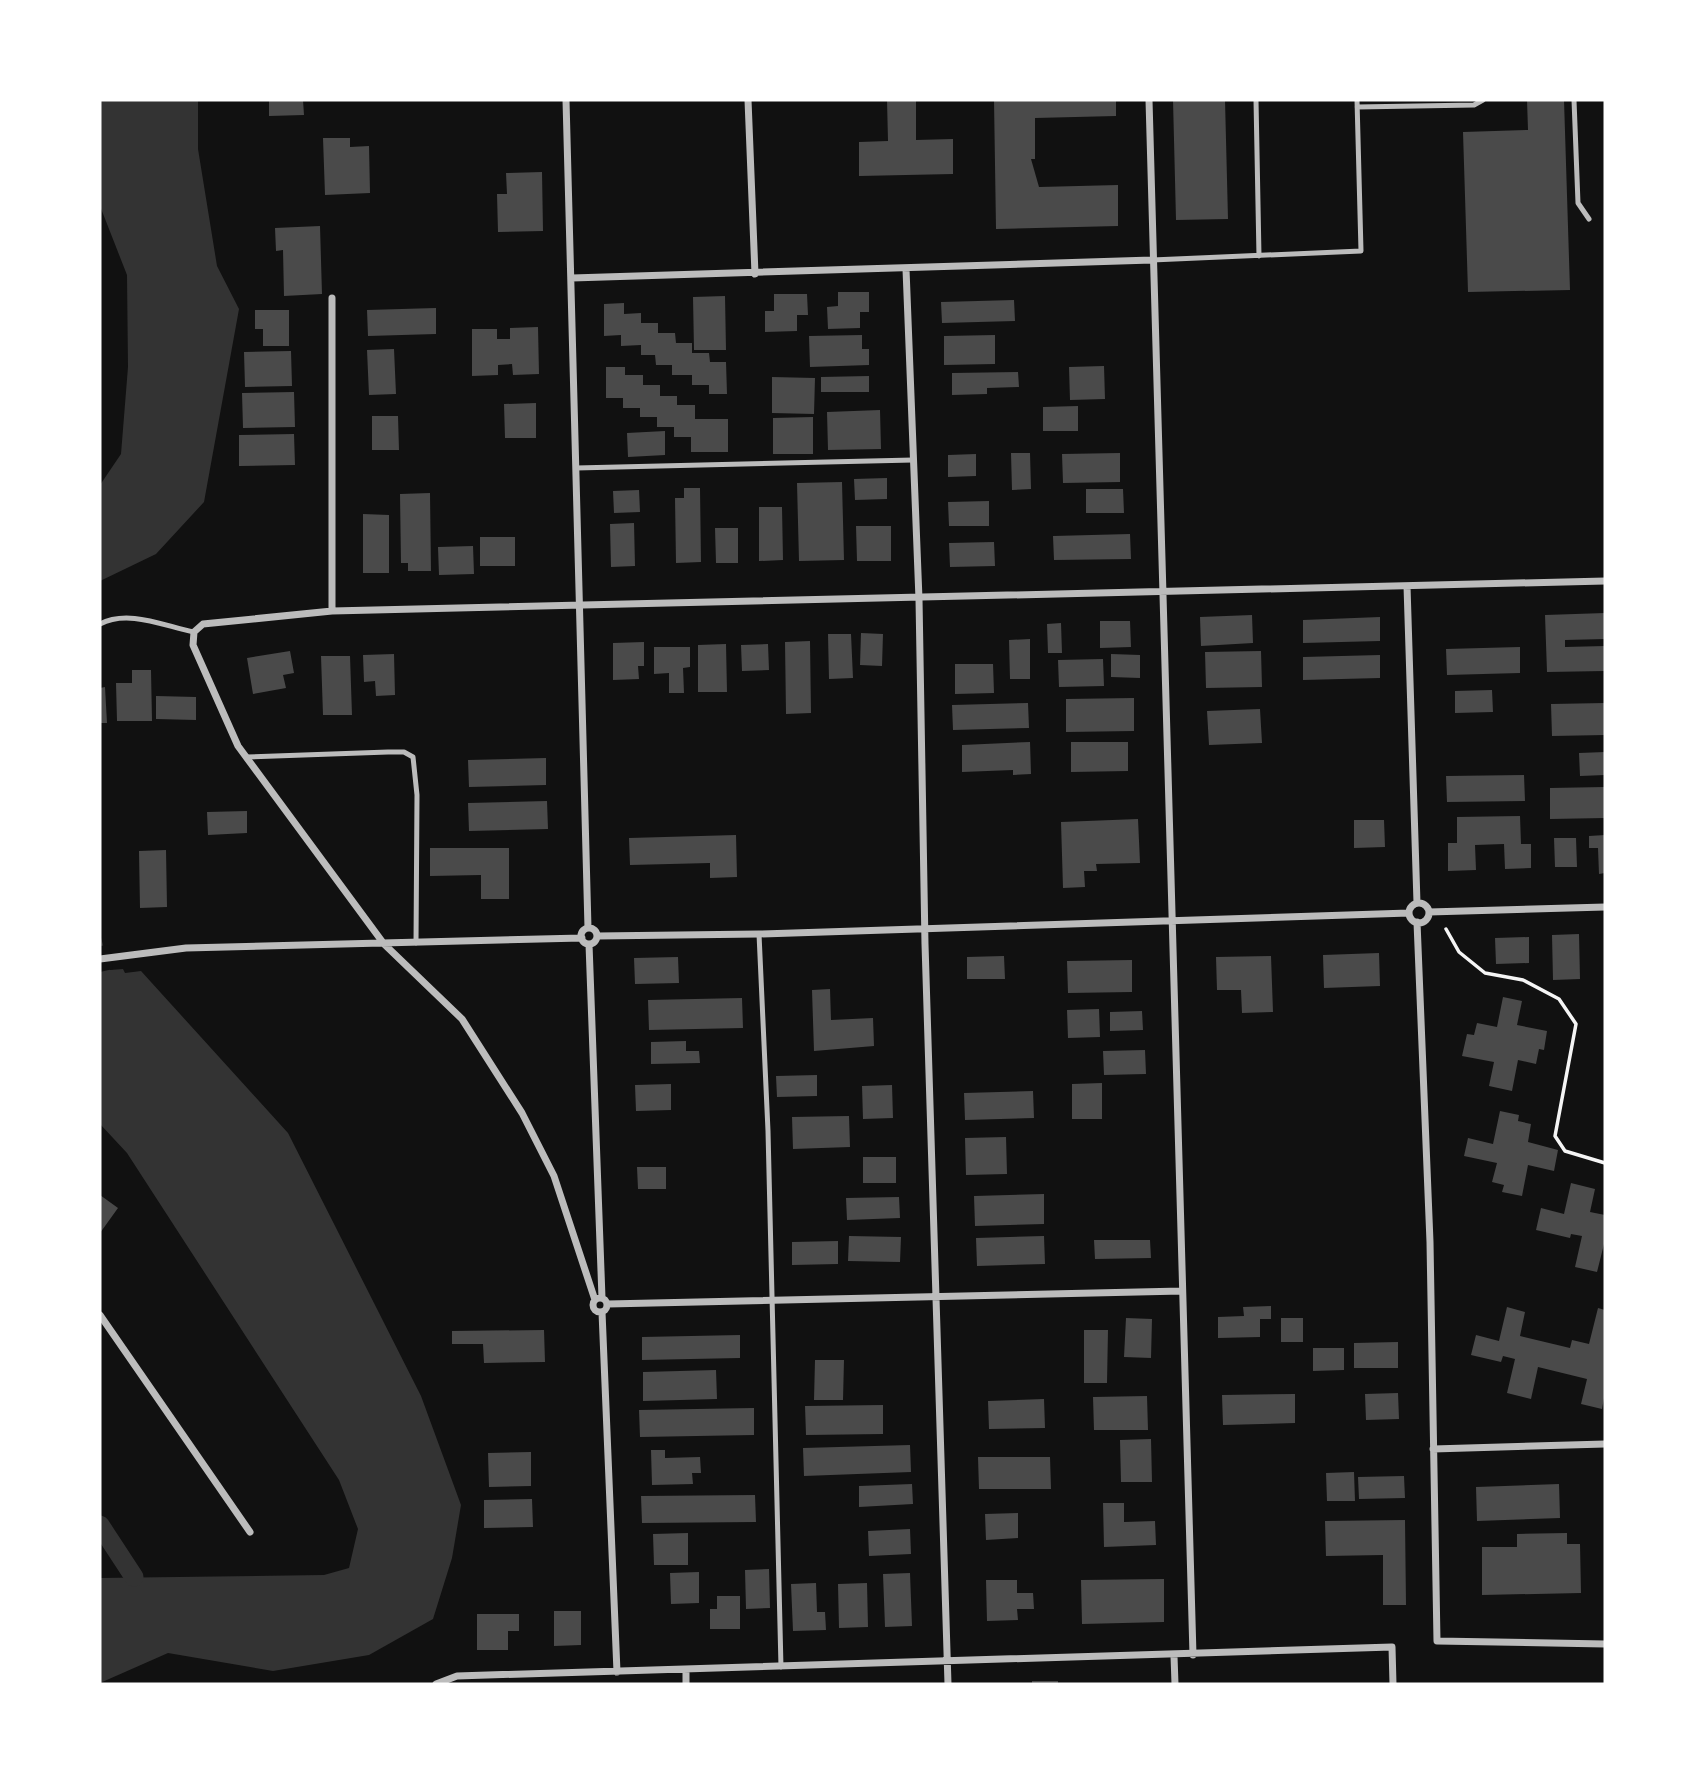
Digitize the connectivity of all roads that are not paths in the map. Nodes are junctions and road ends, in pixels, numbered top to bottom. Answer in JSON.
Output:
{"nodes":[{"id":1,"x":566,"y":100,"type":"edge"},
{"id":2,"x":748,"y":100,"type":"edge"},
{"id":3,"x":1149,"y":100,"type":"edge"},
{"id":4,"x":1256,"y":100,"type":"edge"},
{"id":5,"x":1357,"y":100,"type":"edge"},
{"id":6,"x":1483,"y":100,"type":"edge"},
{"id":7,"x":1574,"y":100,"type":"edge"},
{"id":8,"x":1357,"y":107,"type":"junction"},
{"id":9,"x":1589,"y":219,"type":"dead end"},
{"id":10,"x":1259,"y":256,"type":"junction"},
{"id":11,"x":1152,"y":260,"type":"junction"},
{"id":12,"x":906,"y":269,"type":"junction"},
{"id":13,"x":755,"y":274,"type":"junction"},
{"id":14,"x":572,"y":278,"type":"junction"},
{"id":15,"x":332,"y":298,"type":"dead end"},
{"id":16,"x":914,"y":460,"type":"junction"},
{"id":17,"x":576,"y":468,"type":"junction"},
{"id":18,"x":1605,"y":581,"type":"edge"},
{"id":19,"x":1407,"y":586,"type":"junction"},
{"id":20,"x":1161,"y":592,"type":"junction"},
{"id":21,"x":919,"y":599,"type":"junction"},
{"id":22,"x":579,"y":607,"type":"junction"},
{"id":23,"x":332,"y":611,"type":"junction"},
{"id":24,"x":100,"y":624,"type":"edge"},
{"id":25,"x":194,"y":632,"type":"junction"},
{"id":26,"x":247,"y":757,"type":"junction"},
{"id":27,"x":1417,"y":903,"type":"junction"},
{"id":28,"x":1605,"y":907,"type":"edge"},
{"id":29,"x":1429,"y":912,"type":"junction"},
{"id":30,"x":1409,"y":913,"type":"junction"},
{"id":31,"x":1417,"y":922,"type":"junction"},
{"id":32,"x":1171,"y":923,"type":"junction"},
{"id":33,"x":588,"y":928,"type":"junction"},
{"id":34,"x":925,"y":929,"type":"junction"},
{"id":35,"x":759,"y":934,"type":"junction"},
{"id":36,"x":597,"y":936,"type":"junction"},
{"id":37,"x":582,"y":938,"type":"junction"},
{"id":38,"x":416,"y":943,"type":"junction"},
{"id":39,"x":384,"y":944,"type":"junction"},
{"id":40,"x":589,"y":944,"type":"junction"},
{"id":41,"x":100,"y":959,"type":"edge"},
{"id":42,"x":1182,"y":1291,"type":"junction"},
{"id":43,"x":934,"y":1298,"type":"junction"},
{"id":44,"x":601,"y":1301,"type":"junction"},
{"id":45,"x":770,"y":1302,"type":"junction"},
{"id":46,"x":602,"y":1312,"type":"junction"},
{"id":47,"x":100,"y":1315,"type":"edge"},
{"id":48,"x":1605,"y":1444,"type":"edge"},
{"id":49,"x":1433,"y":1450,"type":"junction"},
{"id":50,"x":250,"y":1532,"type":"dead end"},
{"id":51,"x":1605,"y":1644,"type":"edge"},
{"id":52,"x":1193,"y":1655,"type":"junction"},
{"id":53,"x":1174,"y":1656,"type":"junction"},
{"id":54,"x":947,"y":1663,"type":"junction"},
{"id":55,"x":781,"y":1667,"type":"junction"},
{"id":56,"x":686,"y":1670,"type":"junction"},
{"id":57,"x":617,"y":1672,"type":"junction"},
{"id":58,"x":436,"y":1684,"type":"edge"},
{"id":59,"x":686,"y":1684,"type":"edge"},
{"id":60,"x":948,"y":1684,"type":"edge"},
{"id":61,"x":1175,"y":1684,"type":"edge"},
{"id":62,"x":1393,"y":1684,"type":"edge"}],
"edges":[{"from":1,"to":14,"type":"street"},
{"from":2,"to":13,"type":"street"},
{"from":3,"to":11,"type":"street"},
{"from":4,"to":10,"type":"lane"},
{"from":5,"to":8,"type":"lane"},
{"from":6,"to":8,"type":"lane"},
{"from":7,"to":9,"type":"lane"},
{"from":8,"to":10,"type":"lane"},
{"from":10,"to":11,"type":"lane"},
{"from":11,"to":12,"type":"street"},
{"from":11,"to":20,"type":"street"},
{"from":12,"to":13,"type":"street"},
{"from":12,"to":16,"type":"street"},
{"from":13,"to":14,"type":"street"},
{"from":14,"to":17,"type":"street"},
{"from":15,"to":23,"type":"street"},
{"from":16,"to":17,"type":"lane"},
{"from":16,"to":21,"type":"street"},
{"from":17,"to":22,"type":"street"},
{"from":18,"to":19,"type":"street"},
{"from":19,"to":20,"type":"street"},
{"from":19,"to":27,"type":"street"},
{"from":20,"to":21,"type":"street"},
{"from":20,"to":32,"type":"street"},
{"from":21,"to":22,"type":"street"},
{"from":21,"to":34,"type":"street"},
{"from":22,"to":23,"type":"street"},
{"from":22,"to":33,"type":"street"},
{"from":23,"to":25,"type":"street"},
{"from":24,"to":25,"type":"lane"},
{"from":25,"to":26,"type":"street"},
{"from":26,"to":38,"type":"lane"},
{"from":26,"to":39,"type":"street"},
{"from":27,"to":29,"type":"street"},
{"from":27,"to":30,"type":"street"},
{"from":28,"to":29,"type":"street"},
{"from":29,"to":31,"type":"street"},
{"from":30,"to":31,"type":"street"},
{"from":30,"to":32,"type":"street"},
{"from":31,"to":49,"type":"street"},
{"from":32,"to":34,"type":"street"},
{"from":32,"to":42,"type":"street"},
{"from":33,"to":36,"type":"street"},
{"from":33,"to":37,"type":"street"},
{"from":34,"to":35,"type":"street"},
{"from":34,"to":43,"type":"street"},
{"from":35,"to":36,"type":"street"},
{"from":35,"to":45,"type":"lane"},
{"from":36,"to":40,"type":"street"},
{"from":37,"to":38,"type":"street"},
{"from":37,"to":40,"type":"street"},
{"from":38,"to":39,"type":"street"},
{"from":39,"to":41,"type":"street"},
{"from":39,"to":44,"type":"street"},
{"from":40,"to":44,"type":"street"},
{"from":42,"to":43,"type":"street"},
{"from":42,"to":52,"type":"street"},
{"from":43,"to":45,"type":"street"},
{"from":43,"to":54,"type":"street"},
{"from":44,"to":45,"type":"street"},
{"from":44,"to":46,"type":"street"},
{"from":44,"to":46,"type":"street"},
{"from":45,"to":55,"type":"lane"},
{"from":46,"to":57,"type":"street"},
{"from":47,"to":50,"type":"street"},
{"from":48,"to":49,"type":"street"},
{"from":49,"to":51,"type":"street"},
{"from":52,"to":53,"type":"street"},
{"from":52,"to":62,"type":"street"},
{"from":53,"to":54,"type":"street"},
{"from":53,"to":61,"type":"street"},
{"from":54,"to":55,"type":"street"},
{"from":54,"to":60,"type":"street"},
{"from":55,"to":56,"type":"street"},
{"from":56,"to":57,"type":"street"},
{"from":56,"to":59,"type":"street"},
{"from":57,"to":58,"type":"street"}]}
